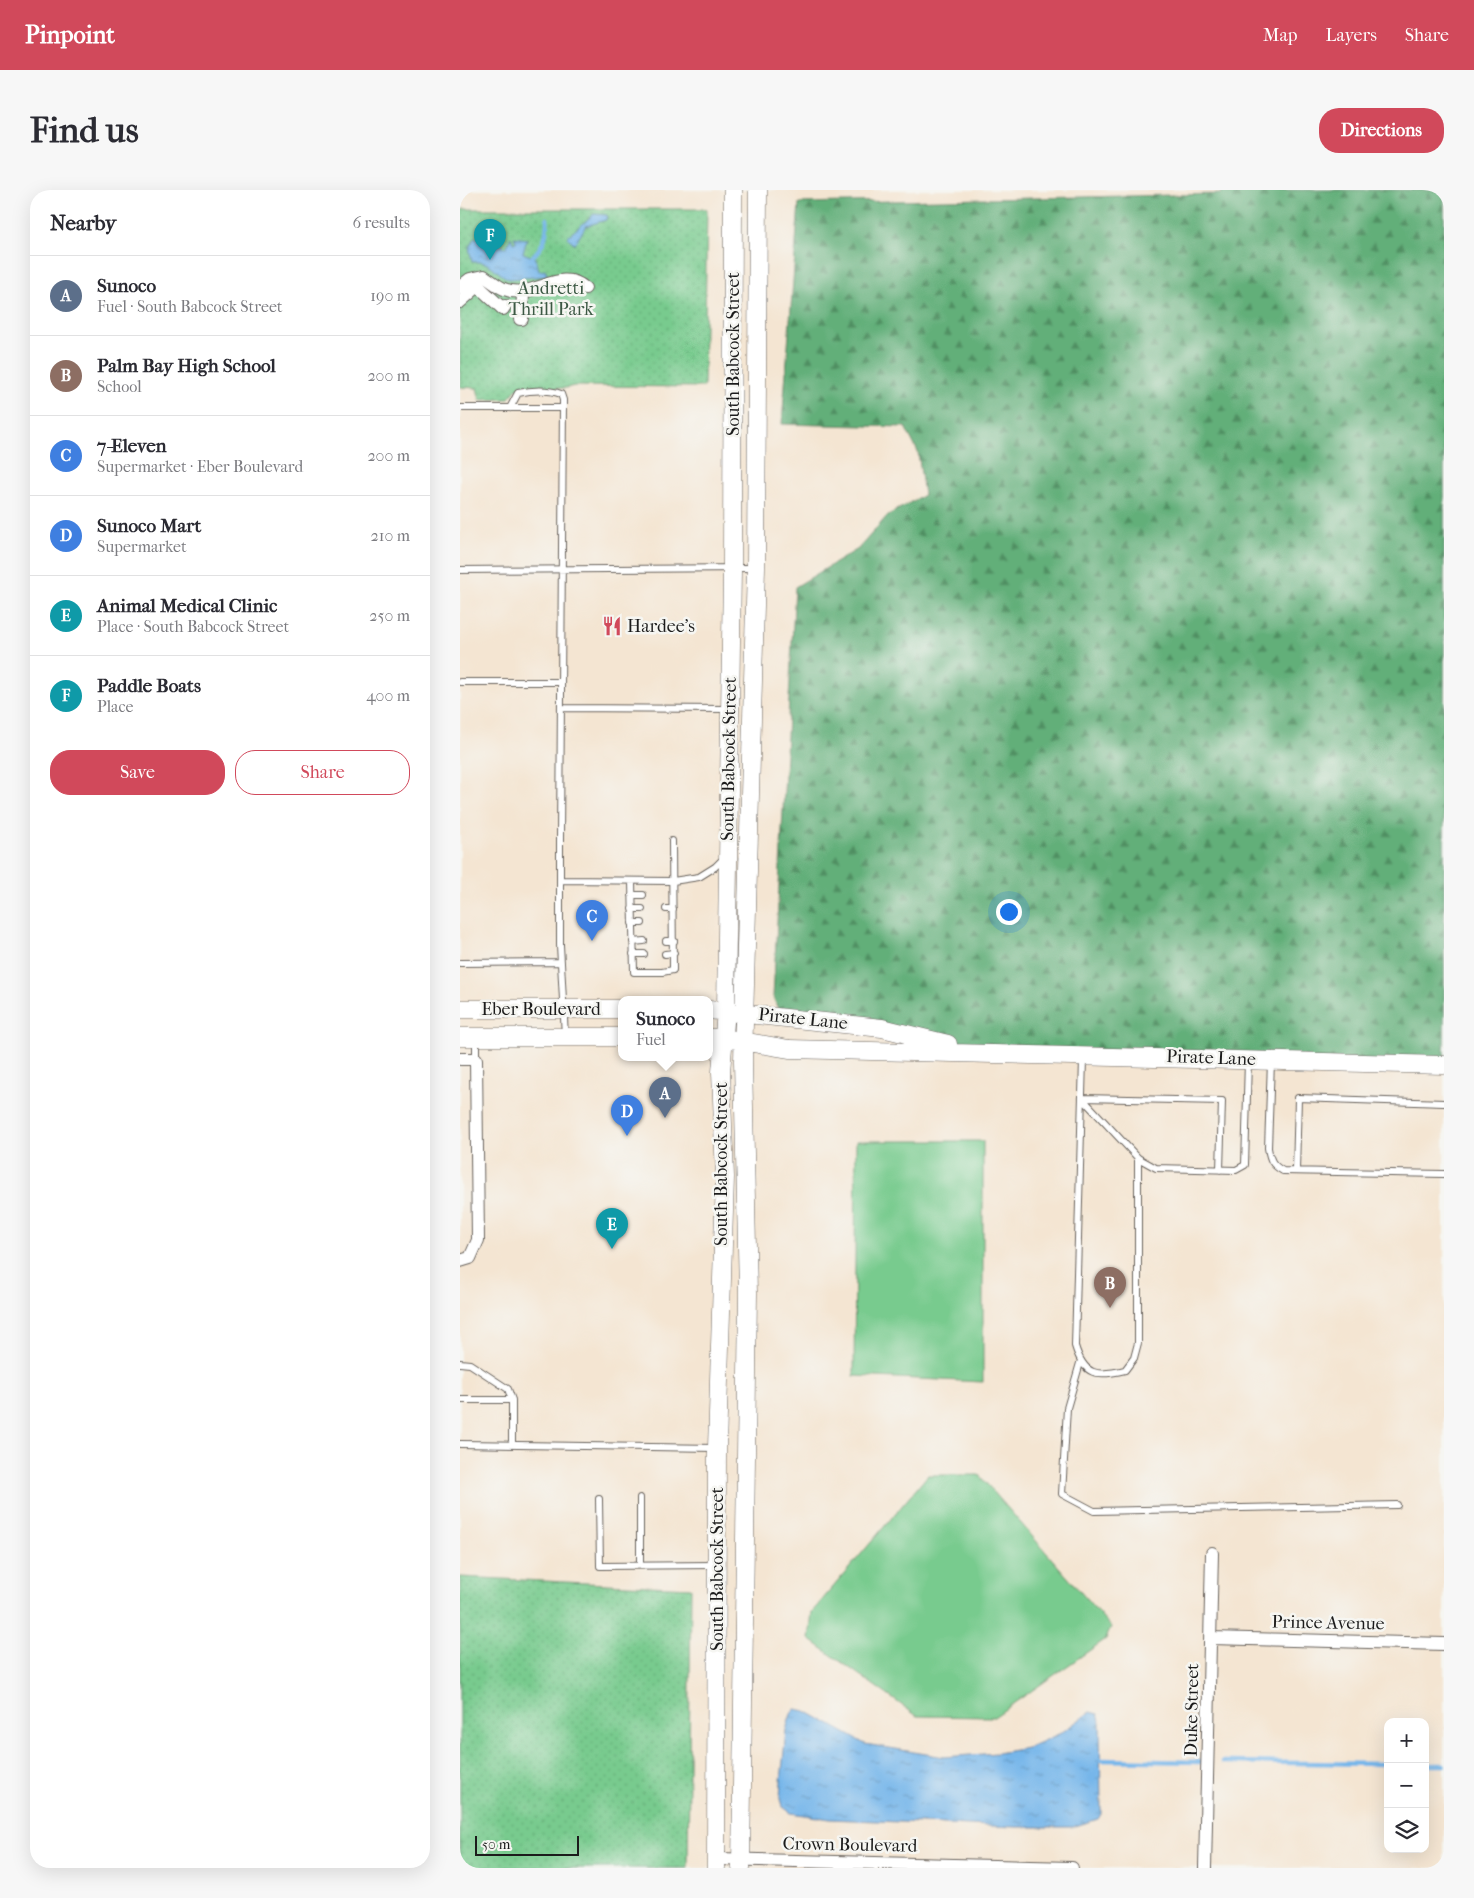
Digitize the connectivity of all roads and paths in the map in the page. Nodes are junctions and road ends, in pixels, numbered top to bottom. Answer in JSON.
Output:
{"nodes":[{"id":1,"x":733,"y":190,"type":"edge"},
{"id":2,"x":758,"y":190,"type":"edge"},
{"id":3,"x":460,"y":287,"type":"edge"},
{"id":4,"x":585,"y":288,"type":"dead end"},
{"id":5,"x":523,"y":292,"type":"junction"},
{"id":6,"x":460,"y":302,"type":"edge"},
{"id":7,"x":505,"y":306,"type":"dead end"},
{"id":8,"x":520,"y":319,"type":"dead end"},
{"id":9,"x":460,"y":408,"type":"edge"},
{"id":10,"x":510,"y":408,"type":"junction"},
{"id":11,"x":562,"y":408,"type":"junction"},
{"id":12,"x":756,"y":568,"type":"junction"},
{"id":13,"x":732,"y":569,"type":"junction"},
{"id":14,"x":460,"y":570,"type":"edge"},
{"id":15,"x":561,"y":570,"type":"junction"},
{"id":16,"x":460,"y":682,"type":"edge"},
{"id":17,"x":561,"y":682,"type":"junction"},
{"id":18,"x":561,"y":708,"type":"junction"},
{"id":19,"x":730,"y":709,"type":"junction"},
{"id":20,"x":672,"y":841,"type":"dead end"},
{"id":21,"x":728,"y":854,"type":"junction"},
{"id":22,"x":560,"y":880,"type":"junction"},
{"id":23,"x":632,"y":881,"type":"junction"},
{"id":24,"x":673,"y":881,"type":"junction"},
{"id":25,"x":632,"y":895,"type":"junction"},
{"id":26,"x":643,"y":895,"type":"dead end"},
{"id":27,"x":632,"y":909,"type":"junction"},
{"id":28,"x":642,"y":909,"type":"dead end"},
{"id":29,"x":666,"y":909,"type":"dead end"},
{"id":30,"x":673,"y":909,"type":"junction"},
{"id":31,"x":632,"y":923,"type":"junction"},
{"id":32,"x":642,"y":923,"type":"dead end"},
{"id":33,"x":644,"y":941,"type":"dead end"},
{"id":34,"x":666,"y":941,"type":"dead end"},
{"id":35,"x":674,"y":941,"type":"junction"},
{"id":36,"x":633,"y":942,"type":"junction"},
{"id":37,"x":674,"y":953,"type":"junction"},
{"id":38,"x":633,"y":954,"type":"junction"},
{"id":39,"x":644,"y":954,"type":"dead end"},
{"id":40,"x":665,"y":954,"type":"dead end"},
{"id":41,"x":460,"y":962,"type":"edge"},
{"id":42,"x":561,"y":962,"type":"junction"},
{"id":43,"x":460,"y":1008,"type":"edge"},
{"id":44,"x":563,"y":1009,"type":"junction"},
{"id":45,"x":618,"y":1009,"type":"edge"},
{"id":46,"x":718,"y":1010,"type":"edge"},
{"id":47,"x":746,"y":1013,"type":"junction"},
{"id":48,"x":468,"y":1037,"type":"edge"},
{"id":49,"x":565,"y":1037,"type":"junction"},
{"id":50,"x":618,"y":1037,"type":"edge"},
{"id":51,"x":716,"y":1038,"type":"edge"},
{"id":52,"x":744,"y":1042,"type":"junction"},
{"id":53,"x":978,"y":1052,"type":"junction"},
{"id":54,"x":1083,"y":1055,"type":"junction"},
{"id":55,"x":460,"y":1059,"type":"edge"},
{"id":56,"x":476,"y":1059,"type":"junction"},
{"id":57,"x":1248,"y":1059,"type":"junction"},
{"id":58,"x":1271,"y":1060,"type":"junction"},
{"id":59,"x":1444,"y":1064,"type":"edge"},
{"id":60,"x":1082,"y":1098,"type":"junction"},
{"id":61,"x":1444,"y":1103,"type":"edge"},
{"id":62,"x":1138,"y":1158,"type":"junction"},
{"id":63,"x":1220,"y":1170,"type":"junction"},
{"id":64,"x":1296,"y":1171,"type":"junction"},
{"id":65,"x":1444,"y":1174,"type":"edge"},
{"id":66,"x":460,"y":1261,"type":"edge"},
{"id":67,"x":1080,"y":1363,"type":"junction"},
{"id":68,"x":460,"y":1364,"type":"edge"},
{"id":69,"x":460,"y":1400,"type":"edge"},
{"id":70,"x":512,"y":1400,"type":"junction"},
{"id":71,"x":512,"y":1443,"type":"junction"},
{"id":72,"x":460,"y":1444,"type":"edge"},
{"id":73,"x":717,"y":1448,"type":"junction"},
{"id":74,"x":640,"y":1498,"type":"dead end"},
{"id":75,"x":599,"y":1499,"type":"dead end"},
{"id":76,"x":1397,"y":1505,"type":"dead end"},
{"id":77,"x":1212,"y":1553,"type":"dead end"},
{"id":78,"x":640,"y":1565,"type":"junction"},
{"id":79,"x":717,"y":1565,"type":"junction"},
{"id":80,"x":1211,"y":1638,"type":"junction"},
{"id":81,"x":1444,"y":1644,"type":"edge"},
{"id":82,"x":717,"y":1863,"type":"edge"},
{"id":83,"x":741,"y":1864,"type":"edge"},
{"id":84,"x":1072,"y":1868,"type":"edge"},
{"id":85,"x":1206,"y":1868,"type":"edge"}],
"edges":[{"from":1,"to":13,"type":"main road","name":"South Babcock Street"},
{"from":2,"to":12,"type":"main road","name":"South Babcock Street"},
{"from":3,"to":5,"type":"street"},
{"from":4,"to":5,"type":"street"},
{"from":5,"to":8,"type":"street"},
{"from":6,"to":7,"type":"street"},
{"from":9,"to":10,"type":"lane"},
{"from":10,"to":11,"type":"lane"},
{"from":10,"to":11,"type":"lane"},
{"from":11,"to":15,"type":"lane"},
{"from":12,"to":13,"type":"lane"},
{"from":12,"to":47,"type":"main road","name":"South Babcock Street"},
{"from":13,"to":15,"type":"lane"},
{"from":13,"to":19,"type":"main road","name":"South Babcock Street"},
{"from":14,"to":15,"type":"lane"},
{"from":15,"to":17,"type":"lane"},
{"from":16,"to":17,"type":"lane"},
{"from":17,"to":18,"type":"lane"},
{"from":18,"to":19,"type":"lane"},
{"from":18,"to":22,"type":"lane"},
{"from":19,"to":21,"type":"main road","name":"South Babcock Street"},
{"from":20,"to":24,"type":"lane"},
{"from":21,"to":24,"type":"lane"},
{"from":21,"to":46,"type":"main road","name":"South Babcock Street"},
{"from":22,"to":23,"type":"lane"},
{"from":22,"to":42,"type":"lane"},
{"from":23,"to":24,"type":"lane"},
{"from":23,"to":25,"type":"lane"},
{"from":24,"to":30,"type":"lane"},
{"from":25,"to":26,"type":"lane"},
{"from":25,"to":27,"type":"lane"},
{"from":27,"to":28,"type":"lane"},
{"from":27,"to":31,"type":"lane"},
{"from":29,"to":30,"type":"lane"},
{"from":30,"to":35,"type":"lane"},
{"from":31,"to":32,"type":"lane"},
{"from":31,"to":36,"type":"lane"},
{"from":33,"to":36,"type":"lane"},
{"from":34,"to":35,"type":"lane"},
{"from":35,"to":37,"type":"lane"},
{"from":36,"to":38,"type":"lane"},
{"from":37,"to":38,"type":"lane"},
{"from":37,"to":40,"type":"lane"},
{"from":38,"to":39,"type":"lane"},
{"from":41,"to":42,"type":"lane"},
{"from":42,"to":44,"type":"lane"},
{"from":43,"to":44,"type":"main road","name":"Eber Boulevard"},
{"from":44,"to":45,"type":"main road","name":"Eber Boulevard"},
{"from":44,"to":49,"type":"lane"},
{"from":46,"to":47,"type":"main road"},
{"from":46,"to":51,"type":"main road","name":"South Babcock Street"},
{"from":47,"to":52,"type":"main road","name":"South Babcock Street"},
{"from":47,"to":53,"type":"main road","name":"Pirate Lane"},
{"from":48,"to":49,"type":"main road","name":"Eber Boulevard"},
{"from":48,"to":56,"type":"lane"},
{"from":49,"to":50,"type":"main road","name":"Eber Boulevard"},
{"from":51,"to":52,"type":"main road"},
{"from":51,"to":73,"type":"main road","name":"South Babcock Street"},
{"from":52,"to":53,"type":"main road","name":"Pirate Lane"},
{"from":52,"to":83,"type":"main road","name":"South Babcock Street"},
{"from":53,"to":54,"type":"main road","name":"Pirate Lane"},
{"from":54,"to":57,"type":"main road","name":"Pirate Lane"},
{"from":54,"to":60,"type":"lane"},
{"from":55,"to":56,"type":"street"},
{"from":56,"to":66,"type":"street"},
{"from":57,"to":58,"type":"main road","name":"Pirate Lane"},
{"from":57,"to":63,"type":"lane"},
{"from":58,"to":59,"type":"main road","name":"Pirate Lane"},
{"from":58,"to":64,"type":"lane"},
{"from":60,"to":62,"type":"lane"},
{"from":60,"to":63,"type":"lane"},
{"from":60,"to":67,"type":"lane"},
{"from":61,"to":64,"type":"lane"},
{"from":62,"to":63,"type":"lane"},
{"from":62,"to":67,"type":"lane"},
{"from":64,"to":65,"type":"lane"},
{"from":67,"to":76,"type":"lane"},
{"from":68,"to":70,"type":"lane"},
{"from":69,"to":70,"type":"lane"},
{"from":70,"to":71,"type":"lane"},
{"from":71,"to":72,"type":"lane"},
{"from":71,"to":73,"type":"lane"},
{"from":73,"to":79,"type":"main road","name":"South Babcock Street"},
{"from":74,"to":78,"type":"lane"},
{"from":75,"to":78,"type":"lane"},
{"from":77,"to":80,"type":"street","name":"Duke Street"},
{"from":78,"to":79,"type":"lane"},
{"from":79,"to":82,"type":"main road","name":"South Babcock Street"},
{"from":80,"to":81,"type":"street","name":"Prince Avenue"},
{"from":80,"to":85,"type":"street","name":"Duke Street"},
{"from":82,"to":83,"type":"street","name":"Crown Boulevard"},
{"from":83,"to":84,"type":"street","name":"Crown Boulevard"}]}
